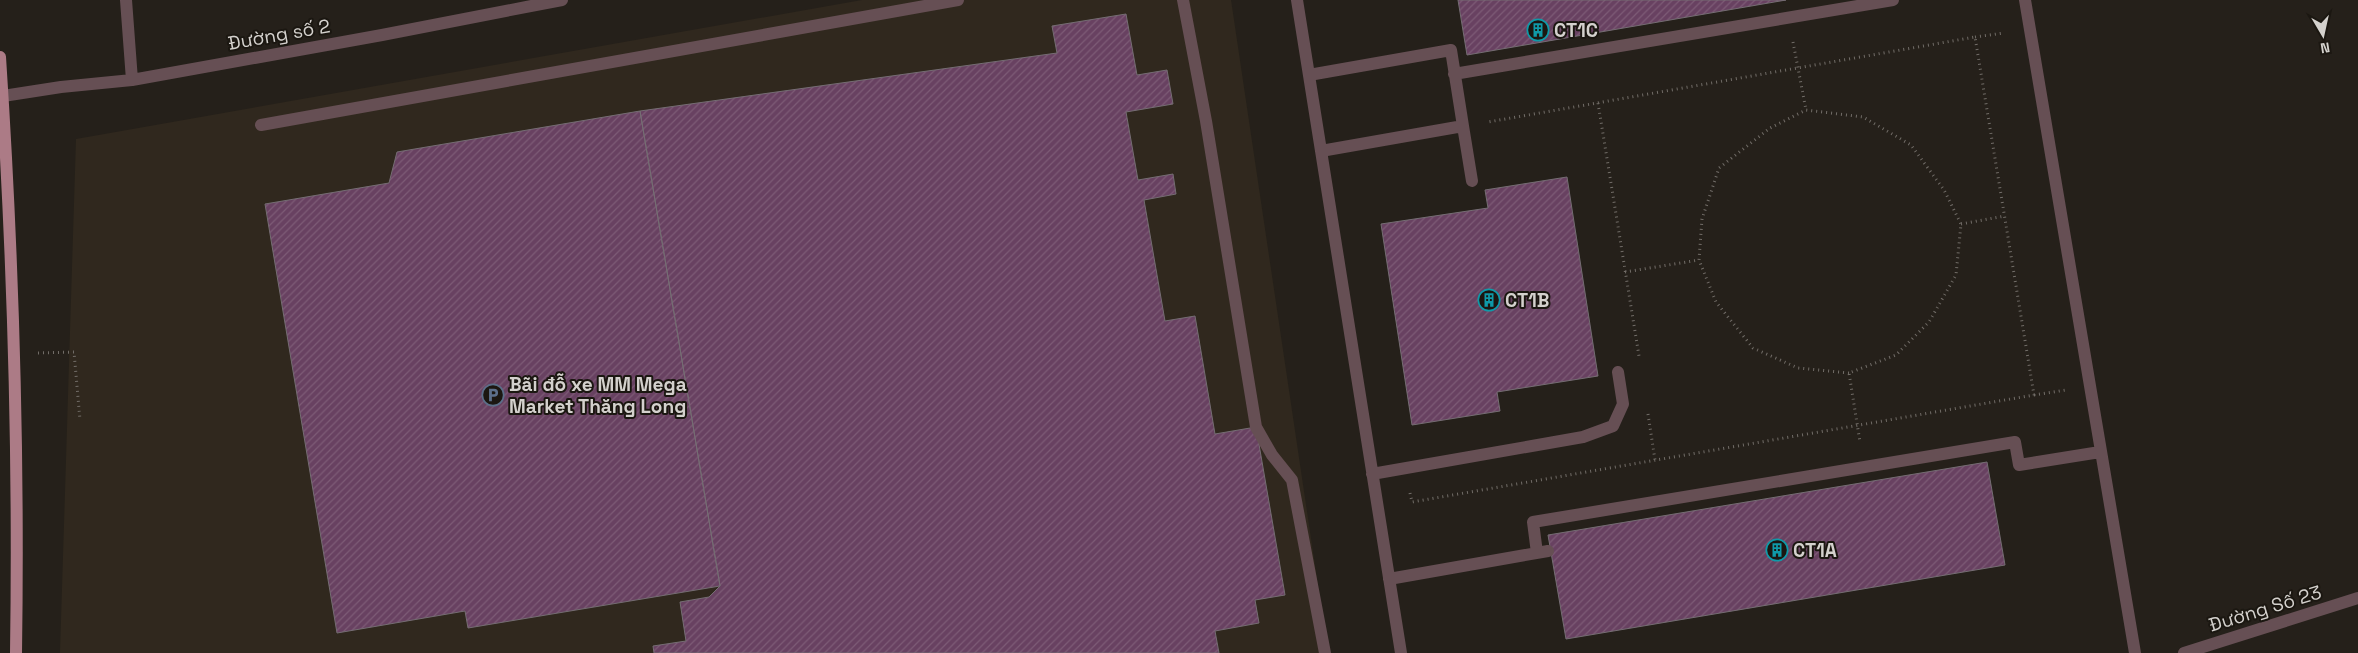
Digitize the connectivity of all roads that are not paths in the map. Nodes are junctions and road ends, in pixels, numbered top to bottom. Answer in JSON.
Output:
{"nodes":[{"id":1,"x":126,"y":0,"type":"edge"},
{"id":2,"x":562,"y":0,"type":"edge"},
{"id":3,"x":958,"y":0,"type":"edge"},
{"id":4,"x":1183,"y":0,"type":"edge"},
{"id":5,"x":1297,"y":0,"type":"edge"},
{"id":6,"x":1893,"y":0,"type":"edge"},
{"id":7,"x":2025,"y":0,"type":"edge"},
{"id":8,"x":0,"y":57,"type":"edge"},
{"id":9,"x":1454,"y":74,"type":"junction"},
{"id":10,"x":1309,"y":75,"type":"junction"},
{"id":11,"x":132,"y":80,"type":"junction"},
{"id":12,"x":2,"y":96,"type":"junction"},
{"id":13,"x":261,"y":125,"type":"dead end"},
{"id":14,"x":1463,"y":126,"type":"junction"},
{"id":15,"x":1321,"y":151,"type":"junction"},
{"id":16,"x":1472,"y":181,"type":"dead end"},
{"id":17,"x":1618,"y":372,"type":"dead end"},
{"id":18,"x":2100,"y":452,"type":"junction"},
{"id":19,"x":1372,"y":474,"type":"junction"},
{"id":20,"x":1389,"y":579,"type":"junction"},
{"id":21,"x":2358,"y":598,"type":"edge"},
{"id":22,"x":16,"y":653,"type":"edge"},
{"id":23,"x":1325,"y":653,"type":"edge"},
{"id":24,"x":1401,"y":653,"type":"edge"},
{"id":25,"x":2135,"y":653,"type":"edge"},
{"id":26,"x":2184,"y":653,"type":"edge"}],
"edges":[{"from":1,"to":11,"type":"street"},
{"from":2,"to":11,"type":"street","name":"Đường số 2"},
{"from":3,"to":13,"type":"street"},
{"from":4,"to":23,"type":"street"},
{"from":5,"to":10,"type":"street"},
{"from":6,"to":9,"type":"street"},
{"from":7,"to":18,"type":"street"},
{"from":8,"to":12,"type":"main road"},
{"from":9,"to":10,"type":"street"},
{"from":9,"to":14,"type":"street"},
{"from":10,"to":15,"type":"street"},
{"from":11,"to":12,"type":"street","name":"Đường số 2"},
{"from":12,"to":22,"type":"main road"},
{"from":14,"to":15,"type":"street"},
{"from":14,"to":16,"type":"street"},
{"from":15,"to":19,"type":"street"},
{"from":17,"to":19,"type":"street"},
{"from":18,"to":20,"type":"street"},
{"from":18,"to":25,"type":"street"},
{"from":19,"to":20,"type":"street"},
{"from":20,"to":24,"type":"street"},
{"from":21,"to":26,"type":"street","name":"Đường Số 23"}]}
